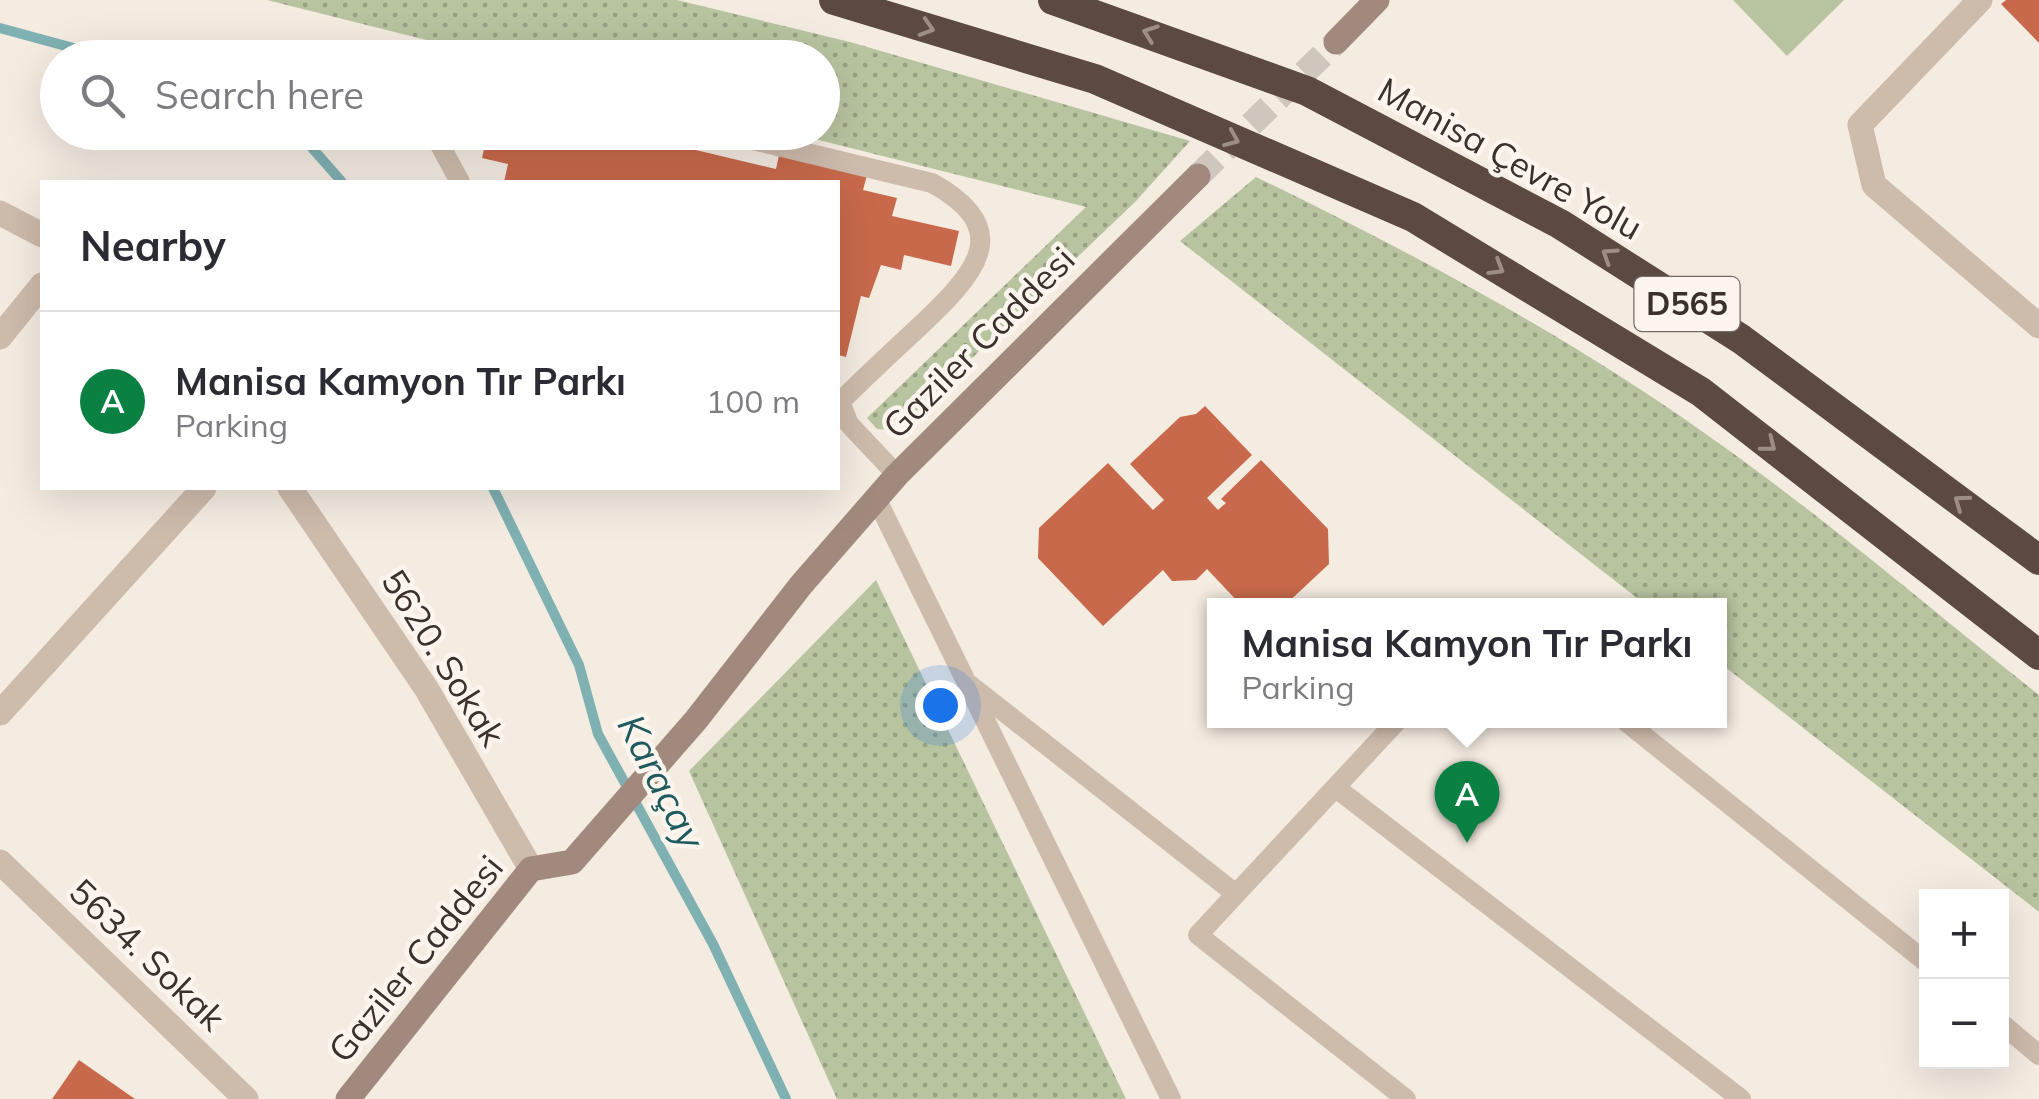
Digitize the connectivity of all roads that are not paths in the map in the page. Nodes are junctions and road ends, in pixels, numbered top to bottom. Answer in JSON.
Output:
{"nodes":[{"id":1,"x":834,"y":0,"type":"edge"},
{"id":2,"x":1053,"y":0,"type":"edge"},
{"id":3,"x":1377,"y":0,"type":"edge"},
{"id":4,"x":1980,"y":0,"type":"edge"},
{"id":5,"x":1336,"y":42,"type":"tunnel mouth"},
{"id":6,"x":443,"y":150,"type":"edge"},
{"id":7,"x":794,"y":150,"type":"edge"},
{"id":8,"x":1198,"y":176,"type":"tunnel mouth"},
{"id":9,"x":459,"y":180,"type":"edge"},
{"id":10,"x":0,"y":213,"type":"edge"},
{"id":11,"x":40,"y":234,"type":"edge"},
{"id":12,"x":40,"y":287,"type":"edge"},
{"id":13,"x":2039,"y":326,"type":"edge"},
{"id":14,"x":0,"y":337,"type":"edge"},
{"id":15,"x":840,"y":402,"type":"edge"},
{"id":16,"x":840,"y":402,"type":"edge"},
{"id":17,"x":897,"y":475,"type":"junction"},
{"id":18,"x":202,"y":490,"type":"edge"},
{"id":19,"x":291,"y":490,"type":"edge"},
{"id":20,"x":876,"y":498,"type":"junction"},
{"id":21,"x":2039,"y":560,"type":"edge"},
{"id":22,"x":2039,"y":655,"type":"edge"},
{"id":23,"x":965,"y":680,"type":"junction"},
{"id":24,"x":0,"y":714,"type":"edge"},
{"id":25,"x":1391,"y":728,"type":"edge"},
{"id":26,"x":1634,"y":728,"type":"edge"},
{"id":27,"x":1336,"y":788,"type":"junction"},
{"id":28,"x":0,"y":862,"type":"edge"},
{"id":29,"x":531,"y":870,"type":"junction"},
{"id":30,"x":1236,"y":894,"type":"junction"},
{"id":31,"x":1919,"y":956,"type":"edge"},
{"id":32,"x":2009,"y":1030,"type":"edge"},
{"id":33,"x":2039,"y":1055,"type":"edge"},
{"id":34,"x":246,"y":1099,"type":"edge"},
{"id":35,"x":348,"y":1099,"type":"edge"},
{"id":36,"x":1171,"y":1099,"type":"edge"},
{"id":37,"x":1406,"y":1099,"type":"edge"},
{"id":38,"x":1741,"y":1099,"type":"edge"}],
"edges":[{"from":1,"to":22,"type":"highway","number":"D565","one_way":true},
{"from":21,"to":2,"type":"highway","name":"Manisa Çevre Yolu","number":"D565","one_way":true},
{"from":3,"to":5,"type":"street"},
{"from":4,"to":13,"type":"street"},
{"from":6,"to":9,"type":"lane"},
{"from":7,"to":16,"type":"lane"},
{"from":8,"to":17,"type":"street","name":"Gaziler Caddesi"},
{"from":10,"to":11,"type":"street"},
{"from":12,"to":14,"type":"street"},
{"from":15,"to":17,"type":"lane"},
{"from":17,"to":20,"type":"street","name":"Gaziler Caddesi"},
{"from":18,"to":24,"type":"street"},
{"from":19,"to":29,"type":"street","name":"5620. Sokak"},
{"from":20,"to":23,"type":"lane"},
{"from":20,"to":29,"type":"street","name":"Gaziler Caddesi"},
{"from":23,"to":30,"type":"lane"},
{"from":23,"to":36,"type":"lane"},
{"from":25,"to":27,"type":"lane"},
{"from":26,"to":31,"type":"lane"},
{"from":27,"to":30,"type":"lane"},
{"from":27,"to":38,"type":"lane"},
{"from":28,"to":34,"type":"street","name":"5634. Sokak"},
{"from":29,"to":35,"type":"street","name":"Gaziler Caddesi"},
{"from":30,"to":37,"type":"lane"},
{"from":32,"to":33,"type":"lane"}]}
